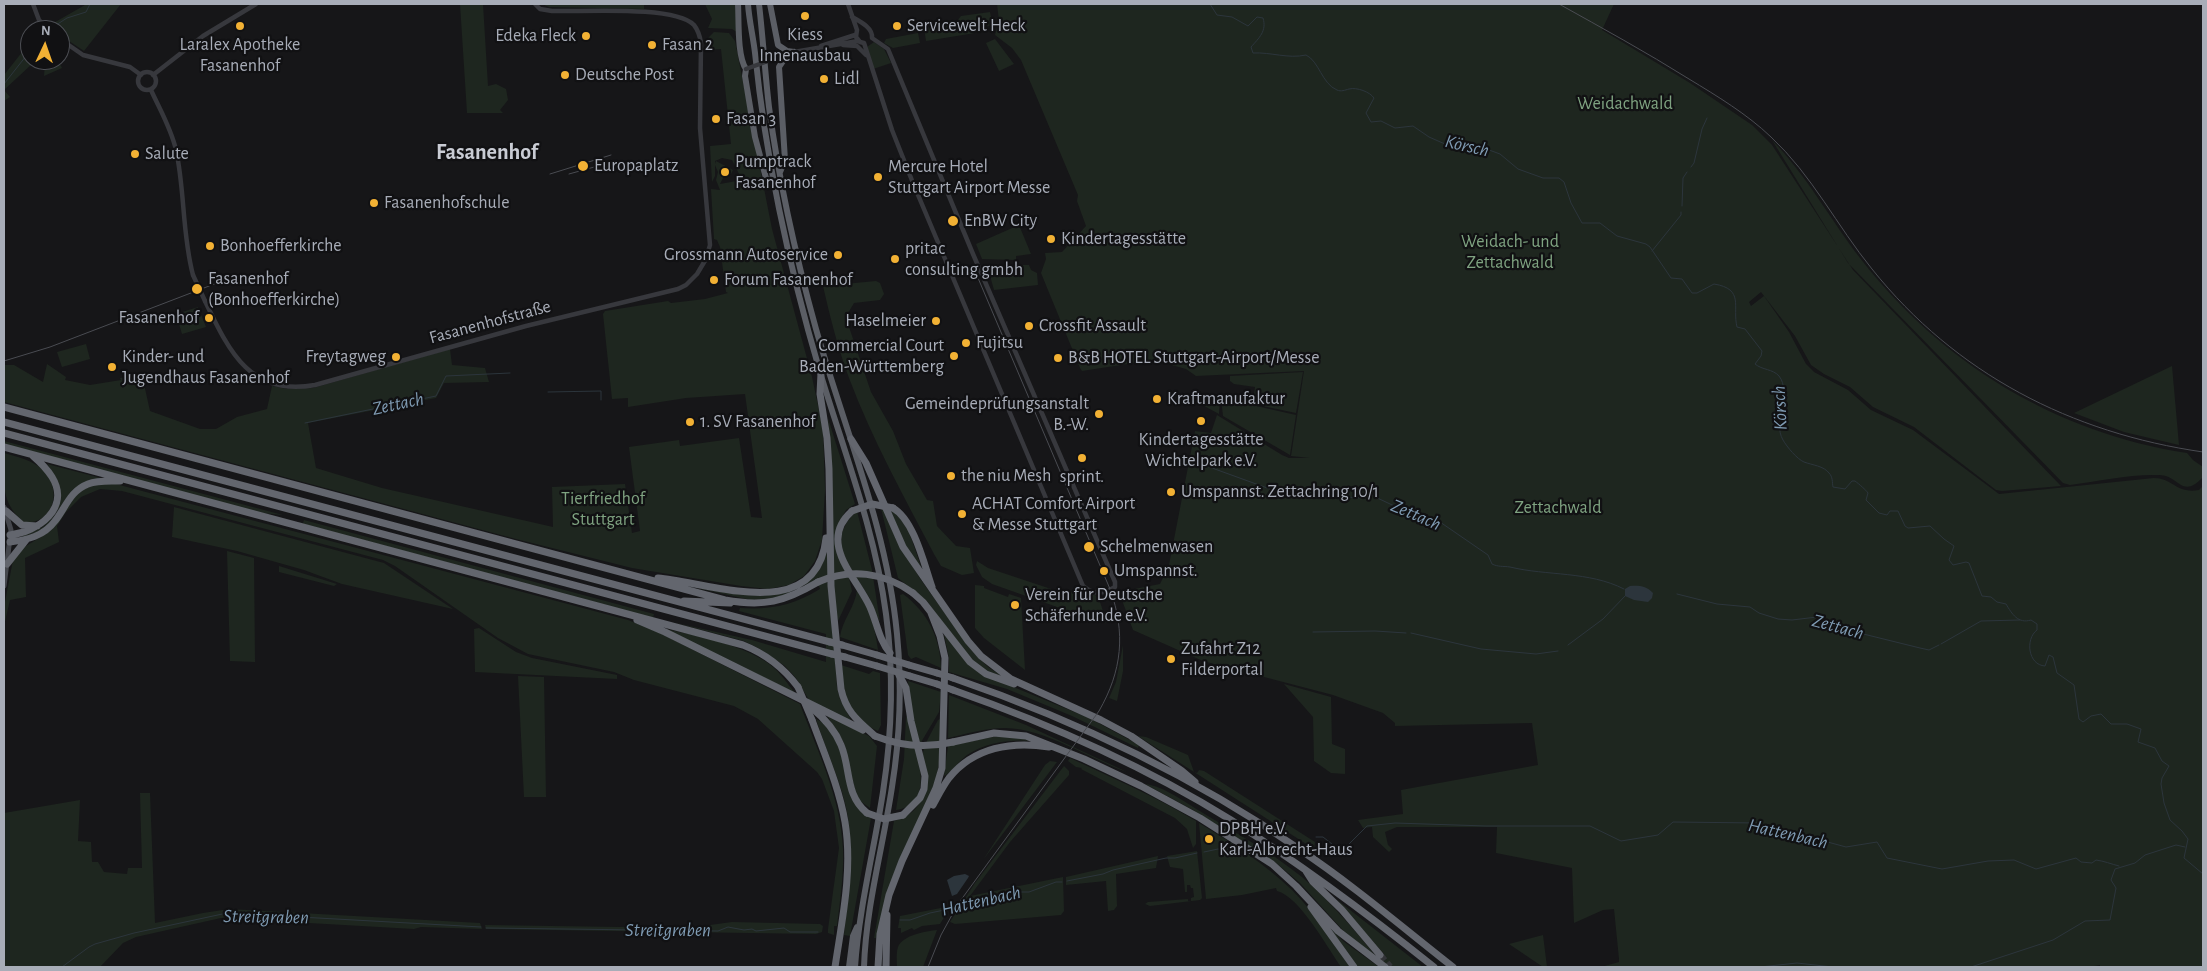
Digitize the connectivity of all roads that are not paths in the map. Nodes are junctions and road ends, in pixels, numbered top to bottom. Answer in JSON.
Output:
{"nodes":[{"id":1,"x":33,"y":4,"type":"edge"},
{"id":2,"x":256,"y":4,"type":"edge"},
{"id":3,"x":535,"y":4,"type":"edge"},
{"id":4,"x":738,"y":4,"type":"edge"},
{"id":5,"x":748,"y":4,"type":"edge"},
{"id":6,"x":760,"y":4,"type":"edge"},
{"id":7,"x":770,"y":4,"type":"edge"},
{"id":8,"x":848,"y":4,"type":"edge"},
{"id":9,"x":852,"y":17,"type":"junction"},
{"id":10,"x":39,"y":20,"type":"edge"},
{"id":11,"x":864,"y":26,"type":"junction"},
{"id":12,"x":857,"y":30,"type":"junction"},
{"id":13,"x":855,"y":35,"type":"junction"},
{"id":14,"x":858,"y":41,"type":"junction"},
{"id":15,"x":839,"y":45,"type":"junction"},
{"id":16,"x":70,"y":46,"type":"edge"},
{"id":17,"x":815,"y":49,"type":"junction"},
{"id":18,"x":794,"y":52,"type":"junction"},
{"id":19,"x":867,"y":56,"type":"junction"},
{"id":20,"x":746,"y":69,"type":"junction"},
{"id":21,"x":141,"y":75,"type":"junction"},
{"id":22,"x":153,"y":75,"type":"junction"},
{"id":23,"x":151,"y":90,"type":"junction"},
{"id":24,"x":780,"y":172,"type":"junction"},
{"id":25,"x":774,"y":184,"type":"junction"},
{"id":26,"x":820,"y":373,"type":"junction"},
{"id":27,"x":4,"y":408,"type":"edge"},
{"id":28,"x":4,"y":422,"type":"edge"},
{"id":29,"x":4,"y":433,"type":"edge"},
{"id":30,"x":851,"y":439,"type":"junction"},
{"id":31,"x":4,"y":447,"type":"edge"},
{"id":32,"x":32,"y":455,"type":"junction"},
{"id":33,"x":129,"y":481,"type":"junction"},
{"id":34,"x":5,"y":509,"type":"edge"},
{"id":35,"x":830,"y":518,"type":"junction"},
{"id":36,"x":37,"y":526,"type":"junction"},
{"id":37,"x":7,"y":539,"type":"edge"},
{"id":38,"x":26,"y":540,"type":"junction"},
{"id":39,"x":7,"y":564,"type":"junction"},
{"id":40,"x":638,"y":577,"type":"junction"},
{"id":41,"x":4,"y":586,"type":"edge"},
{"id":42,"x":935,"y":594,"type":"junction"},
{"id":43,"x":676,"y":601,"type":"junction"},
{"id":44,"x":738,"y":602,"type":"junction"},
{"id":45,"x":931,"y":613,"type":"junction"},
{"id":46,"x":628,"y":614,"type":"junction"},
{"id":47,"x":890,"y":653,"type":"junction"},
{"id":48,"x":899,"y":675,"type":"junction"},
{"id":49,"x":1042,"y":695,"type":"junction"},
{"id":50,"x":806,"y":703,"type":"junction"},
{"id":51,"x":874,"y":736,"type":"junction"},
{"id":52,"x":1064,"y":750,"type":"junction"},
{"id":53,"x":1201,"y":787,"type":"junction"},
{"id":54,"x":924,"y":814,"type":"junction"},
{"id":55,"x":1304,"y":868,"type":"junction"},
{"id":56,"x":1306,"y":897,"type":"junction"},
{"id":57,"x":855,"y":940,"type":"junction"},
{"id":58,"x":883,"y":942,"type":"junction"},
{"id":59,"x":1380,"y":955,"type":"tunnel mouth"},
{"id":60,"x":835,"y":967,"type":"edge"},
{"id":61,"x":849,"y":967,"type":"edge"},
{"id":62,"x":855,"y":967,"type":"edge"},
{"id":63,"x":864,"y":967,"type":"edge"},
{"id":64,"x":878,"y":967,"type":"edge"},
{"id":65,"x":886,"y":967,"type":"edge"},
{"id":66,"x":1354,"y":967,"type":"edge"},
{"id":67,"x":1385,"y":967,"type":"edge"},
{"id":68,"x":1434,"y":967,"type":"edge"},
{"id":69,"x":1453,"y":967,"type":"edge"}],
"edges":[{"from":1,"to":10,"type":"street"},
{"from":2,"to":22,"type":"street"},
{"from":3,"to":23,"type":"street","name":"Fasanenhofstraße","bridge":true},
{"from":4,"to":20,"type":"highway"},
{"from":5,"to":25,"type":"highway"},
{"from":6,"to":24,"type":"highway"},
{"from":7,"to":18,"type":"highway"},
{"from":8,"to":9,"type":"street"},
{"from":9,"to":11,"type":"street"},
{"from":9,"to":12,"type":"street"},
{"from":11,"to":12,"type":"street"},
{"from":11,"to":19,"type":"street"},
{"from":12,"to":13,"type":"street"},
{"from":13,"to":14,"type":"street"},
{"from":13,"to":17,"type":"street"},
{"from":14,"to":15,"type":"street"},
{"from":14,"to":19,"type":"street"},
{"from":15,"to":17,"type":"street"},
{"from":15,"to":19,"type":"street"},
{"from":16,"to":21,"type":"street"},
{"from":17,"to":18,"type":"street"},
{"from":18,"to":20,"type":"street","bridge":true},
{"from":18,"to":24,"type":"highway"},
{"from":20,"to":25,"type":"highway"},
{"from":21,"to":22,"type":"street"},
{"from":21,"to":23,"type":"street"},
{"from":22,"to":23,"type":"street"},
{"from":24,"to":30,"type":"highway"},
{"from":25,"to":26,"type":"highway"},
{"from":26,"to":35,"type":"highway"},
{"from":26,"to":47,"type":"highway"},
{"from":27,"to":40,"type":"highway"},
{"from":28,"to":43,"type":"highway"},
{"from":29,"to":55,"type":"highway","bridge":true},
{"from":30,"to":42,"type":"highway"},
{"from":30,"to":48,"type":"highway"},
{"from":31,"to":32,"type":"highway"},
{"from":32,"to":33,"type":"highway"},
{"from":32,"to":36,"type":"highway"},
{"from":33,"to":38,"type":"highway"},
{"from":33,"to":46,"type":"highway"},
{"from":34,"to":36,"type":"highway"},
{"from":34,"to":37,"type":"main road"},
{"from":35,"to":40,"type":"highway"},
{"from":35,"to":51,"type":"highway"},
{"from":36,"to":37,"type":"highway"},
{"from":37,"to":38,"type":"highway"},
{"from":37,"to":39,"type":"main road"},
{"from":38,"to":39,"type":"highway"},
{"from":39,"to":41,"type":"main road"},
{"from":40,"to":44,"type":"highway"},
{"from":42,"to":47,"type":"highway","bridge":true},
{"from":42,"to":49,"type":"highway"},
{"from":43,"to":44,"type":"highway"},
{"from":43,"to":53,"type":"highway","bridge":true},
{"from":44,"to":45,"type":"highway","bridge":true},
{"from":45,"to":49,"type":"highway"},
{"from":45,"to":54,"type":"highway"},
{"from":46,"to":50,"type":"highway"},
{"from":46,"to":60,"type":"highway","bridge":true},
{"from":47,"to":57,"type":"highway"},
{"from":48,"to":50,"type":"highway","bridge":true},
{"from":48,"to":63,"type":"highway"},
{"from":49,"to":53,"type":"highway"},
{"from":50,"to":51,"type":"highway"},
{"from":51,"to":52,"type":"highway","bridge":true},
{"from":52,"to":54,"type":"highway"},
{"from":52,"to":56,"type":"highway"},
{"from":53,"to":69,"type":"highway"},
{"from":54,"to":58,"type":"highway"},
{"from":55,"to":59,"type":"highway"},
{"from":55,"to":68,"type":"highway"},
{"from":56,"to":66,"type":"highway"},
{"from":56,"to":67,"type":"highway"},
{"from":57,"to":61,"type":"highway"},
{"from":57,"to":62,"type":"highway"},
{"from":58,"to":64,"type":"highway"},
{"from":58,"to":65,"type":"highway"}]}
